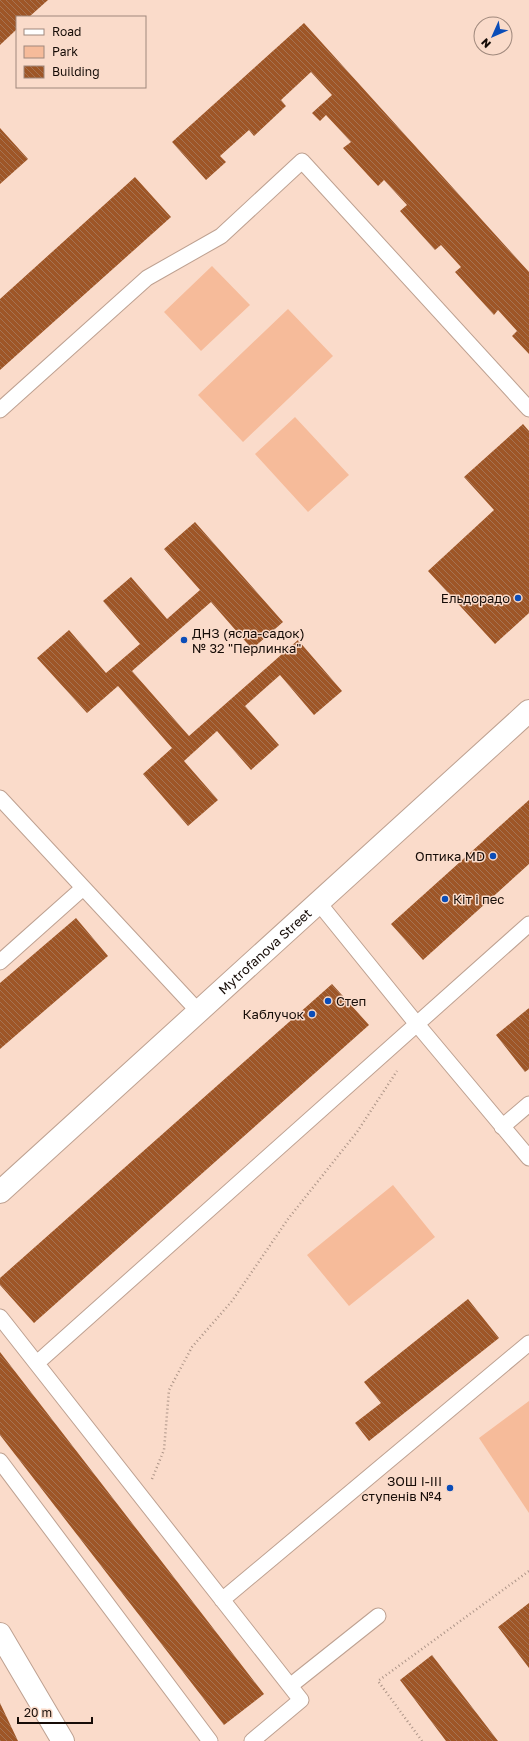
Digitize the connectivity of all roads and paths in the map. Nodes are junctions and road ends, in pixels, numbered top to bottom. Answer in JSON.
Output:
{"nodes":[{"id":1,"x":529,"y":409,"type":"edge"},
{"id":2,"x":0,"y":410,"type":"edge"},
{"id":3,"x":529,"y":711,"type":"edge"},
{"id":4,"x":0,"y":798,"type":"edge"},
{"id":5,"x":83,"y":888,"type":"junction"},
{"id":6,"x":318,"y":902,"type":"junction"},
{"id":7,"x":529,"y":924,"type":"edge"},
{"id":8,"x":0,"y":962,"type":"edge"},
{"id":9,"x":198,"y":1011,"type":"junction"},
{"id":10,"x":416,"y":1023,"type":"junction"},
{"id":11,"x":398,"y":1069,"type":"dead end"},
{"id":12,"x":529,"y":1104,"type":"edge"},
{"id":13,"x":502,"y":1126,"type":"junction"},
{"id":14,"x":529,"y":1158,"type":"edge"},
{"id":15,"x":0,"y":1192,"type":"edge"},
{"id":16,"x":0,"y":1317,"type":"edge"},
{"id":17,"x":529,"y":1343,"type":"edge"},
{"id":18,"x":37,"y":1364,"type":"junction"},
{"id":19,"x":0,"y":1461,"type":"edge"},
{"id":20,"x":143,"y":1500,"type":"junction"},
{"id":21,"x":529,"y":1571,"type":"edge"},
{"id":22,"x":222,"y":1600,"type":"junction"},
{"id":23,"x":378,"y":1616,"type":"dead end"},
{"id":24,"x":0,"y":1634,"type":"edge"},
{"id":25,"x":290,"y":1686,"type":"junction"},
{"id":26,"x":63,"y":1741,"type":"edge"},
{"id":27,"x":210,"y":1741,"type":"edge"},
{"id":28,"x":252,"y":1741,"type":"edge"},
{"id":29,"x":422,"y":1741,"type":"edge"}],
"edges":[{"from":1,"to":2,"type":"lane"},
{"from":3,"to":6,"type":"street","name":"Mytrofanova Street"},
{"from":4,"to":5,"type":"lane"},
{"from":5,"to":8,"type":"lane"},
{"from":5,"to":9,"type":"lane"},
{"from":6,"to":9,"type":"street","name":"Mytrofanova Street"},
{"from":6,"to":10,"type":"lane"},
{"from":7,"to":10,"type":"lane"},
{"from":9,"to":15,"type":"street","name":"Mytrofanova Street"},
{"from":10,"to":13,"type":"lane"},
{"from":10,"to":18,"type":"lane"},
{"from":11,"to":20,"type":"path"},
{"from":12,"to":13,"type":"lane"},
{"from":13,"to":14,"type":"lane"},
{"from":16,"to":18,"type":"lane"},
{"from":17,"to":22,"type":"lane"},
{"from":18,"to":20,"type":"lane"},
{"from":19,"to":27,"type":"lane"},
{"from":20,"to":22,"type":"lane"},
{"from":21,"to":29,"type":"path"},
{"from":22,"to":25,"type":"lane"},
{"from":23,"to":25,"type":"lane"},
{"from":24,"to":26,"type":"street"},
{"from":25,"to":28,"type":"lane"}]}
